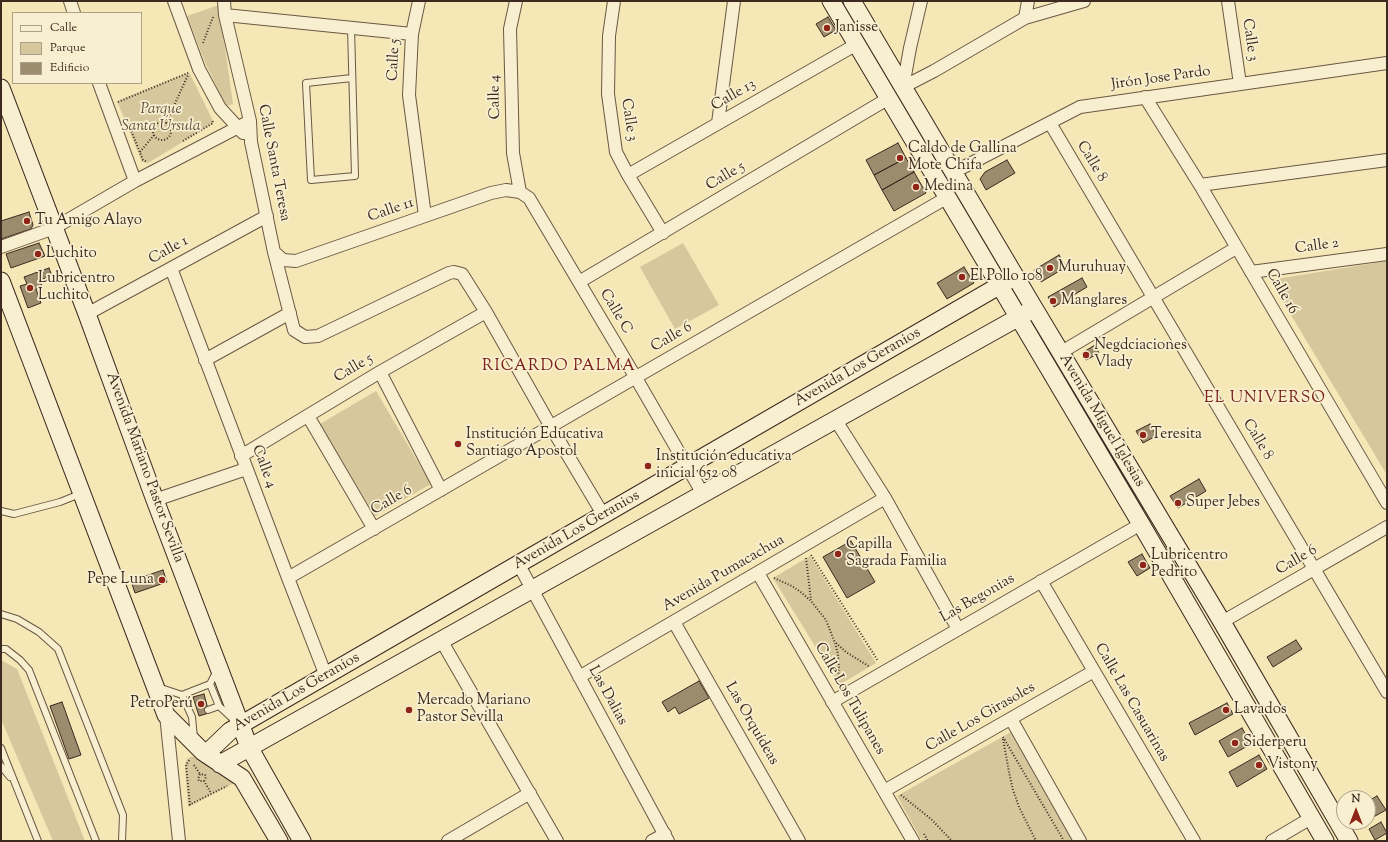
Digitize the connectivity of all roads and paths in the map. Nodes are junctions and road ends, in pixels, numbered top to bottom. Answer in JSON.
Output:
{"nodes":[{"id":1,"x":70,"y":1,"type":"edge"},
{"id":2,"x":174,"y":1,"type":"edge"},
{"id":3,"x":419,"y":1,"type":"edge"},
{"id":4,"x":516,"y":1,"type":"edge"},
{"id":5,"x":614,"y":1,"type":"edge"},
{"id":6,"x":734,"y":1,"type":"edge"},
{"id":7,"x":831,"y":1,"type":"edge"},
{"id":8,"x":852,"y":1,"type":"edge"},
{"id":9,"x":921,"y":1,"type":"edge"},
{"id":10,"x":1028,"y":1,"type":"edge"},
{"id":11,"x":1084,"y":1,"type":"edge"},
{"id":12,"x":1228,"y":1,"type":"edge"},
{"id":13,"x":224,"y":7,"type":"edge"},
{"id":14,"x":74,"y":12,"type":"edge"},
{"id":15,"x":1025,"y":18,"type":"junction"},
{"id":16,"x":351,"y":28,"type":"junction"},
{"id":17,"x":412,"y":34,"type":"junction"},
{"id":18,"x":857,"y":44,"type":"junction"},
{"id":19,"x":200,"y":49,"type":"dead end"},
{"id":20,"x":1387,"y":63,"type":"edge"},
{"id":21,"x":194,"y":71,"type":"junction"},
{"id":22,"x":352,"y":78,"type":"junction"},
{"id":23,"x":192,"y":80,"type":"dead end"},
{"id":24,"x":99,"y":84,"type":"edge"},
{"id":25,"x":1240,"y":84,"type":"junction"},
{"id":26,"x":903,"y":87,"type":"junction"},
{"id":27,"x":1,"y":88,"type":"edge"},
{"id":28,"x":1145,"y":97,"type":"junction"},
{"id":29,"x":889,"y":98,"type":"junction"},
{"id":30,"x":108,"y":106,"type":"junction"},
{"id":31,"x":210,"y":114,"type":"dead end"},
{"id":32,"x":250,"y":121,"type":"junction"},
{"id":33,"x":128,"y":123,"type":"dead end"},
{"id":34,"x":166,"y":123,"type":"junction"},
{"id":35,"x":718,"y":123,"type":"junction"},
{"id":36,"x":1050,"y":123,"type":"junction"},
{"id":37,"x":237,"y":128,"type":"junction"},
{"id":38,"x":154,"y":135,"type":"junction"},
{"id":39,"x":251,"y":142,"type":"junction"},
{"id":40,"x":180,"y":143,"type":"dead end"},
{"id":41,"x":140,"y":152,"type":"junction"},
{"id":42,"x":1387,"y":160,"type":"edge"},
{"id":43,"x":147,"y":162,"type":"dead end"},
{"id":44,"x":954,"y":172,"type":"junction"},
{"id":45,"x":628,"y":175,"type":"junction"},
{"id":46,"x":135,"y":181,"type":"junction"},
{"id":47,"x":1200,"y":185,"type":"junction"},
{"id":48,"x":520,"y":192,"type":"junction"},
{"id":49,"x":948,"y":197,"type":"junction"},
{"id":50,"x":267,"y":216,"type":"junction"},
{"id":51,"x":425,"y":216,"type":"junction"},
{"id":52,"x":54,"y":228,"type":"junction"},
{"id":53,"x":662,"y":233,"type":"junction"},
{"id":54,"x":1,"y":247,"type":"edge"},
{"id":55,"x":1236,"y":248,"type":"junction"},
{"id":56,"x":274,"y":252,"type":"junction"},
{"id":57,"x":1387,"y":254,"type":"edge"},
{"id":58,"x":171,"y":268,"type":"junction"},
{"id":59,"x":1251,"y":272,"type":"junction"},
{"id":60,"x":1015,"y":277,"type":"junction"},
{"id":61,"x":1,"y":281,"type":"edge"},
{"id":62,"x":579,"y":282,"type":"junction"},
{"id":63,"x":1000,"y":286,"type":"junction"},
{"id":64,"x":1154,"y":298,"type":"junction"},
{"id":65,"x":1034,"y":308,"type":"junction"},
{"id":66,"x":486,"y":312,"type":"junction"},
{"id":67,"x":290,"y":313,"type":"junction"},
{"id":68,"x":87,"y":314,"type":"junction"},
{"id":69,"x":1018,"y":317,"type":"junction"},
{"id":70,"x":1060,"y":353,"type":"junction"},
{"id":71,"x":205,"y":360,"type":"junction"},
{"id":72,"x":380,"y":372,"type":"junction"},
{"id":73,"x":636,"y":378,"type":"junction"},
{"id":74,"x":308,"y":416,"type":"junction"},
{"id":75,"x":835,"y":419,"type":"junction"},
{"id":76,"x":551,"y":427,"type":"junction"},
{"id":77,"x":242,"y":456,"type":"junction"},
{"id":78,"x":688,"y":467,"type":"junction"},
{"id":79,"x":246,"y":469,"type":"junction"},
{"id":80,"x":441,"y":490,"type":"junction"},
{"id":81,"x":82,"y":494,"type":"junction"},
{"id":82,"x":703,"y":494,"type":"junction"},
{"id":83,"x":885,"y":498,"type":"junction"},
{"id":84,"x":155,"y":500,"type":"junction"},
{"id":85,"x":1387,"y":503,"type":"edge"},
{"id":86,"x":1,"y":511,"type":"edge"},
{"id":87,"x":604,"y":516,"type":"junction"},
{"id":88,"x":1140,"y":524,"type":"junction"},
{"id":89,"x":1387,"y":527,"type":"edge"},
{"id":90,"x":374,"y":529,"type":"junction"},
{"id":91,"x":806,"y":545,"type":"junction"},
{"id":92,"x":519,"y":565,"type":"junction"},
{"id":93,"x":1314,"y":569,"type":"junction"},
{"id":94,"x":758,"y":573,"type":"junction"},
{"id":95,"x":288,"y":578,"type":"junction"},
{"id":96,"x":1041,"y":581,"type":"junction"},
{"id":97,"x":532,"y":589,"type":"junction"},
{"id":98,"x":811,"y":601,"type":"junction"},
{"id":99,"x":1,"y":614,"type":"edge"},
{"id":100,"x":674,"y":622,"type":"junction"},
{"id":101,"x":1222,"y":622,"type":"junction"},
{"id":102,"x":958,"y":629,"type":"junction"},
{"id":103,"x":441,"y":640,"type":"junction"},
{"id":104,"x":835,"y":643,"type":"junction"},
{"id":105,"x":1,"y":649,"type":"edge"},
{"id":106,"x":218,"y":668,"type":"junction"},
{"id":107,"x":1094,"y":671,"type":"junction"},
{"id":108,"x":884,"y":672,"type":"junction"},
{"id":109,"x":326,"y":676,"type":"junction"},
{"id":110,"x":579,"y":676,"type":"junction"},
{"id":111,"x":210,"y":684,"type":"junction"},
{"id":112,"x":155,"y":686,"type":"junction"},
{"id":113,"x":1387,"y":692,"type":"edge"},
{"id":114,"x":182,"y":694,"type":"junction"},
{"id":115,"x":832,"y":702,"type":"junction"},
{"id":116,"x":218,"y":706,"type":"junction"},
{"id":117,"x":208,"y":710,"type":"dead end"},
{"id":118,"x":267,"y":710,"type":"junction"},
{"id":119,"x":166,"y":715,"type":"junction"},
{"id":120,"x":1011,"y":719,"type":"junction"},
{"id":121,"x":240,"y":725,"type":"junction"},
{"id":122,"x":280,"y":730,"type":"junction"},
{"id":123,"x":1003,"y":736,"type":"junction"},
{"id":124,"x":996,"y":740,"type":"dead end"},
{"id":125,"x":1,"y":748,"type":"edge"},
{"id":126,"x":249,"y":748,"type":"junction"},
{"id":127,"x":201,"y":756,"type":"junction"},
{"id":128,"x":1,"y":766,"type":"edge"},
{"id":129,"x":200,"y":774,"type":"junction"},
{"id":130,"x":242,"y":778,"type":"junction"},
{"id":131,"x":14,"y":781,"type":"junction"},
{"id":132,"x":204,"y":781,"type":"junction"},
{"id":133,"x":884,"y":792,"type":"junction"},
{"id":134,"x":530,"y":793,"type":"junction"},
{"id":135,"x":211,"y":794,"type":"junction"},
{"id":136,"x":190,"y":805,"type":"junction"},
{"id":137,"x":176,"y":812,"type":"junction"},
{"id":138,"x":1311,"y":818,"type":"junction"},
{"id":139,"x":666,"y":837,"type":"edge"},
{"id":140,"x":38,"y":841,"type":"edge"},
{"id":141,"x":96,"y":841,"type":"edge"},
{"id":142,"x":122,"y":841,"type":"edge"},
{"id":143,"x":179,"y":841,"type":"edge"},
{"id":144,"x":280,"y":841,"type":"edge"},
{"id":145,"x":302,"y":841,"type":"edge"},
{"id":146,"x":448,"y":841,"type":"edge"},
{"id":147,"x":557,"y":841,"type":"edge"},
{"id":148,"x":652,"y":841,"type":"edge"},
{"id":149,"x":799,"y":841,"type":"edge"},
{"id":150,"x":913,"y":841,"type":"edge"},
{"id":151,"x":952,"y":841,"type":"edge"},
{"id":152,"x":1036,"y":841,"type":"edge"},
{"id":153,"x":1064,"y":841,"type":"edge"},
{"id":154,"x":1080,"y":841,"type":"edge"},
{"id":155,"x":1194,"y":841,"type":"edge"},
{"id":156,"x":1272,"y":841,"type":"edge"},
{"id":157,"x":1325,"y":841,"type":"edge"},
{"id":158,"x":1350,"y":841,"type":"edge"}],
"edges":[{"from":1,"to":14,"type":"street"},
{"from":2,"to":21,"type":"street"},
{"from":3,"to":17,"type":"street","name":"Calle 5"},
{"from":4,"to":48,"type":"street","name":"Calle 4"},
{"from":5,"to":45,"type":"street","name":"Calle 3"},
{"from":6,"to":35,"type":"street"},
{"from":7,"to":18,"type":"main road","name":"Avenida Miguel Iglesias"},
{"from":8,"to":26,"type":"main road","name":"Avenida Miguel Iglesias"},
{"from":9,"to":26,"type":"street"},
{"from":10,"to":15,"type":"street"},
{"from":11,"to":15,"type":"street"},
{"from":12,"to":25,"type":"street","name":"Calle 3"},
{"from":13,"to":16,"type":"street"},
{"from":13,"to":19,"type":"path"},
{"from":13,"to":32,"type":"street","name":"Calle Santa Teresa"},
{"from":15,"to":26,"type":"street"},
{"from":16,"to":17,"type":"street"},
{"from":16,"to":22,"type":"lane"},
{"from":17,"to":51,"type":"street","name":"Calle 5"},
{"from":18,"to":29,"type":"main road","name":"Avenida Miguel Iglesias"},
{"from":18,"to":35,"type":"street","name":"Calle 13"},
{"from":20,"to":25,"type":"street","name":"Jirón Jose Pardo"},
{"from":21,"to":23,"type":"path"},
{"from":21,"to":30,"type":"path"},
{"from":21,"to":34,"type":"path"},
{"from":21,"to":37,"type":"street"},
{"from":22,"to":22,"type":"lane"},
{"from":24,"to":30,"type":"street"},
{"from":25,"to":28,"type":"street","name":"Jirón Jose Pardo"},
{"from":26,"to":44,"type":"main road","name":"Avenida Miguel Iglesias"},
{"from":27,"to":52,"type":"main road","name":"Avenida Mariano Pastor Sevilla"},
{"from":28,"to":36,"type":"street","name":"Jirón Jose Pardo"},
{"from":28,"to":47,"type":"street","name":"Calle 16"},
{"from":29,"to":49,"type":"main road","name":"Avenida Miguel Iglesias"},
{"from":29,"to":53,"type":"street","name":"Calle 5"},
{"from":30,"to":46,"type":"street"},
{"from":31,"to":40,"type":"path"},
{"from":32,"to":37,"type":"street"},
{"from":32,"to":39,"type":"street","name":"Calle Santa Teresa"},
{"from":33,"to":41,"type":"path"},
{"from":34,"to":38,"type":"path"},
{"from":34,"to":38,"type":"path"},
{"from":35,"to":45,"type":"street","name":"Calle 13"},
{"from":36,"to":44,"type":"street","name":"Jirón Jose Pardo"},
{"from":36,"to":64,"type":"street","name":"Calle 8"},
{"from":37,"to":39,"type":"street"},
{"from":37,"to":46,"type":"street"},
{"from":38,"to":41,"type":"path"},
{"from":39,"to":50,"type":"street","name":"Calle Santa Teresa"},
{"from":41,"to":43,"type":"path"},
{"from":42,"to":47,"type":"street"},
{"from":44,"to":60,"type":"main road","name":"Avenida Miguel Iglesias"},
{"from":45,"to":53,"type":"street","name":"Calle 3"},
{"from":46,"to":52,"type":"street"},
{"from":47,"to":55,"type":"street","name":"Calle 16"},
{"from":48,"to":51,"type":"street","name":"Calle 11"},
{"from":48,"to":62,"type":"street","name":"Calle C"},
{"from":49,"to":63,"type":"main road","name":"Avenida Miguel Iglesias"},
{"from":49,"to":73,"type":"street","name":"Calle 6"},
{"from":50,"to":56,"type":"street","name":"Calle Santa Teresa"},
{"from":50,"to":58,"type":"street","name":"Calle 1"},
{"from":51,"to":56,"type":"street","name":"Calle 11"},
{"from":52,"to":54,"type":"street"},
{"from":52,"to":68,"type":"main road","name":"Avenida Mariano Pastor Sevilla"},
{"from":53,"to":62,"type":"street","name":"Calle 5"},
{"from":55,"to":59,"type":"street","name":"Calle 16"},
{"from":55,"to":64,"type":"street"},
{"from":56,"to":67,"type":"street","name":"Calle Santa Teresa"},
{"from":57,"to":59,"type":"street","name":"Calle 2"},
{"from":58,"to":68,"type":"street","name":"Calle 1"},
{"from":58,"to":71,"type":"street","name":"Calle 4"},
{"from":59,"to":85,"type":"street","name":"Calle 16"},
{"from":60,"to":63,"type":"main road","name":"Avenida Los Geranios"},
{"from":60,"to":65,"type":"main road","name":"Avenida Miguel Iglesias"},
{"from":61,"to":81,"type":"main road"},
{"from":62,"to":73,"type":"street","name":"Calle C"},
{"from":63,"to":69,"type":"main road","name":"Avenida Miguel Iglesias"},
{"from":63,"to":78,"type":"main road","name":"Avenida Los Geranios"},
{"from":64,"to":70,"type":"street"},
{"from":64,"to":93,"type":"street","name":"Calle 8"},
{"from":65,"to":69,"type":"main road","name":"Avenida Los Geranios"},
{"from":65,"to":70,"type":"main road","name":"Avenida Miguel Iglesias"},
{"from":66,"to":67,"type":"street","name":"Calle Santa Teresa"},
{"from":66,"to":72,"type":"street","name":"Calle 5"},
{"from":66,"to":76,"type":"street"},
{"from":67,"to":71,"type":"street"},
{"from":68,"to":84,"type":"main road","name":"Avenida Mariano Pastor Sevilla"},
{"from":69,"to":75,"type":"main road","name":"Avenida Los Geranios"},
{"from":69,"to":88,"type":"main road","name":"Avenida Miguel Iglesias"},
{"from":70,"to":101,"type":"main road","name":"Avenida Miguel Iglesias"},
{"from":71,"to":77,"type":"street","name":"Calle 4"},
{"from":72,"to":74,"type":"street","name":"Calle 5"},
{"from":72,"to":80,"type":"street"},
{"from":73,"to":76,"type":"street","name":"Calle 6"},
{"from":73,"to":78,"type":"street","name":"Calle C"},
{"from":74,"to":77,"type":"street","name":"Calle 5"},
{"from":74,"to":90,"type":"street"},
{"from":75,"to":82,"type":"main road","name":"Avenida Los Geranios"},
{"from":75,"to":83,"type":"street"},
{"from":76,"to":80,"type":"street","name":"Calle 6"},
{"from":76,"to":87,"type":"street"},
{"from":77,"to":79,"type":"street","name":"Calle 4"},
{"from":78,"to":82,"type":"street","name":"Calle C"},
{"from":78,"to":87,"type":"main road","name":"Avenida Los Geranios"},
{"from":79,"to":84,"type":"street"},
{"from":79,"to":95,"type":"street","name":"Calle 4"},
{"from":80,"to":90,"type":"street","name":"Calle 6"},
{"from":81,"to":86,"type":"lane"},
{"from":81,"to":112,"type":"main road"},
{"from":82,"to":97,"type":"main road","name":"Avenida Los Geranios"},
{"from":83,"to":91,"type":"street","name":"Avenida Pumacachua"},
{"from":83,"to":102,"type":"street"},
{"from":84,"to":106,"type":"main road","name":"Avenida Mariano Pastor Sevilla"},
{"from":87,"to":92,"type":"main road","name":"Avenida Los Geranios"},
{"from":88,"to":96,"type":"street","name":"Las Begonias"},
{"from":88,"to":138,"type":"main road","name":"Avenida Miguel Iglesias"},
{"from":89,"to":93,"type":"street","name":"Calle 6"},
{"from":90,"to":95,"type":"street","name":"Calle 6"},
{"from":91,"to":94,"type":"street","name":"Avenida Pumacachua"},
{"from":91,"to":98,"type":"path"},
{"from":91,"to":108,"type":"path"},
{"from":92,"to":97,"type":"street","name":"Las Dalias"},
{"from":92,"to":109,"type":"main road","name":"Avenida Los Geranios"},
{"from":93,"to":101,"type":"street","name":"Calle 6"},
{"from":93,"to":113,"type":"street","name":"Calle 8"},
{"from":94,"to":98,"type":"path"},
{"from":94,"to":100,"type":"street","name":"Avenida Pumacachua"},
{"from":94,"to":115,"type":"street","name":"Calle Los Tulipanes"},
{"from":95,"to":109,"type":"street","name":"Calle 4"},
{"from":96,"to":102,"type":"street","name":"Las Begonias"},
{"from":96,"to":107,"type":"street","name":"Calle Las Casuarinas"},
{"from":97,"to":103,"type":"main road","name":"Avenida Los Geranios"},
{"from":97,"to":110,"type":"street","name":"Las Dalias"},
{"from":98,"to":104,"type":"path"},
{"from":99,"to":142,"type":"lane"},
{"from":100,"to":110,"type":"street","name":"Avenida Pumacachua"},
{"from":100,"to":149,"type":"street","name":"Las Orquídeas"},
{"from":101,"to":158,"type":"main road","name":"Avenida Miguel Iglesias"},
{"from":102,"to":108,"type":"street","name":"Las Begonias"},
{"from":103,"to":122,"type":"main road","name":"Avenida Los Geranios"},
{"from":103,"to":134,"type":"street"},
{"from":104,"to":108,"type":"path"},
{"from":104,"to":115,"type":"path"},
{"from":105,"to":141,"type":"lane"},
{"from":106,"to":111,"type":"lane"},
{"from":106,"to":121,"type":"main road","name":"Avenida Mariano Pastor Sevilla"},
{"from":107,"to":120,"type":"street","name":"Calle Los Girasoles"},
{"from":107,"to":155,"type":"street","name":"Calle Las Casuarinas"},
{"from":108,"to":115,"type":"street","name":"Las Begonias"},
{"from":109,"to":118,"type":"main road","name":"Avenida Los Geranios"},
{"from":110,"to":139,"type":"street","name":"Las Dalias"},
{"from":111,"to":114,"type":"lane"},
{"from":111,"to":116,"type":"lane"},
{"from":112,"to":114,"type":"lane"},
{"from":112,"to":119,"type":"main road"},
{"from":114,"to":127,"type":"lane"},
{"from":115,"to":133,"type":"street","name":"Calle Los Tulipanes"},
{"from":116,"to":117,"type":"lane"},
{"from":116,"to":121,"type":"lane"},
{"from":118,"to":121,"type":"main road","name":"Avenida Los Geranios"},
{"from":118,"to":122,"type":"main road"},
{"from":119,"to":127,"type":"main road"},
{"from":119,"to":137,"type":"street"},
{"from":120,"to":133,"type":"street","name":"Calle Los Girasoles"},
{"from":120,"to":154,"type":"street"},
{"from":121,"to":126,"type":"main road","name":"Avenida Mariano Pastor Sevilla"},
{"from":121,"to":127,"type":"main road","name":"Avenida Los Geranios"},
{"from":122,"to":126,"type":"main road","name":"Avenida Los Geranios"},
{"from":123,"to":124,"type":"path"},
{"from":123,"to":152,"type":"path"},
{"from":123,"to":153,"type":"path"},
{"from":125,"to":131,"type":"lane"},
{"from":126,"to":127,"type":"main road","name":"Avenida Los Geranios"},
{"from":126,"to":145,"type":"main road","name":"Avenida Mariano Pastor Sevilla"},
{"from":127,"to":129,"type":"path"},
{"from":127,"to":130,"type":"main road"},
{"from":127,"to":136,"type":"path"},
{"from":128,"to":131,"type":"lane"},
{"from":129,"to":132,"type":"path"},
{"from":129,"to":132,"type":"path"},
{"from":130,"to":135,"type":"path"},
{"from":130,"to":144,"type":"main road"},
{"from":131,"to":140,"type":"lane"},
{"from":132,"to":135,"type":"path"},
{"from":133,"to":150,"type":"street","name":"Calle Los Tulipanes"},
{"from":133,"to":151,"type":"path"},
{"from":134,"to":146,"type":"street"},
{"from":134,"to":147,"type":"street"},
{"from":135,"to":136,"type":"path"},
{"from":136,"to":137,"type":"path"},
{"from":137,"to":143,"type":"street"},
{"from":138,"to":156,"type":"street"},
{"from":138,"to":157,"type":"main road","name":"Avenida Miguel Iglesias"},
{"from":139,"to":148,"type":"street"}]}
